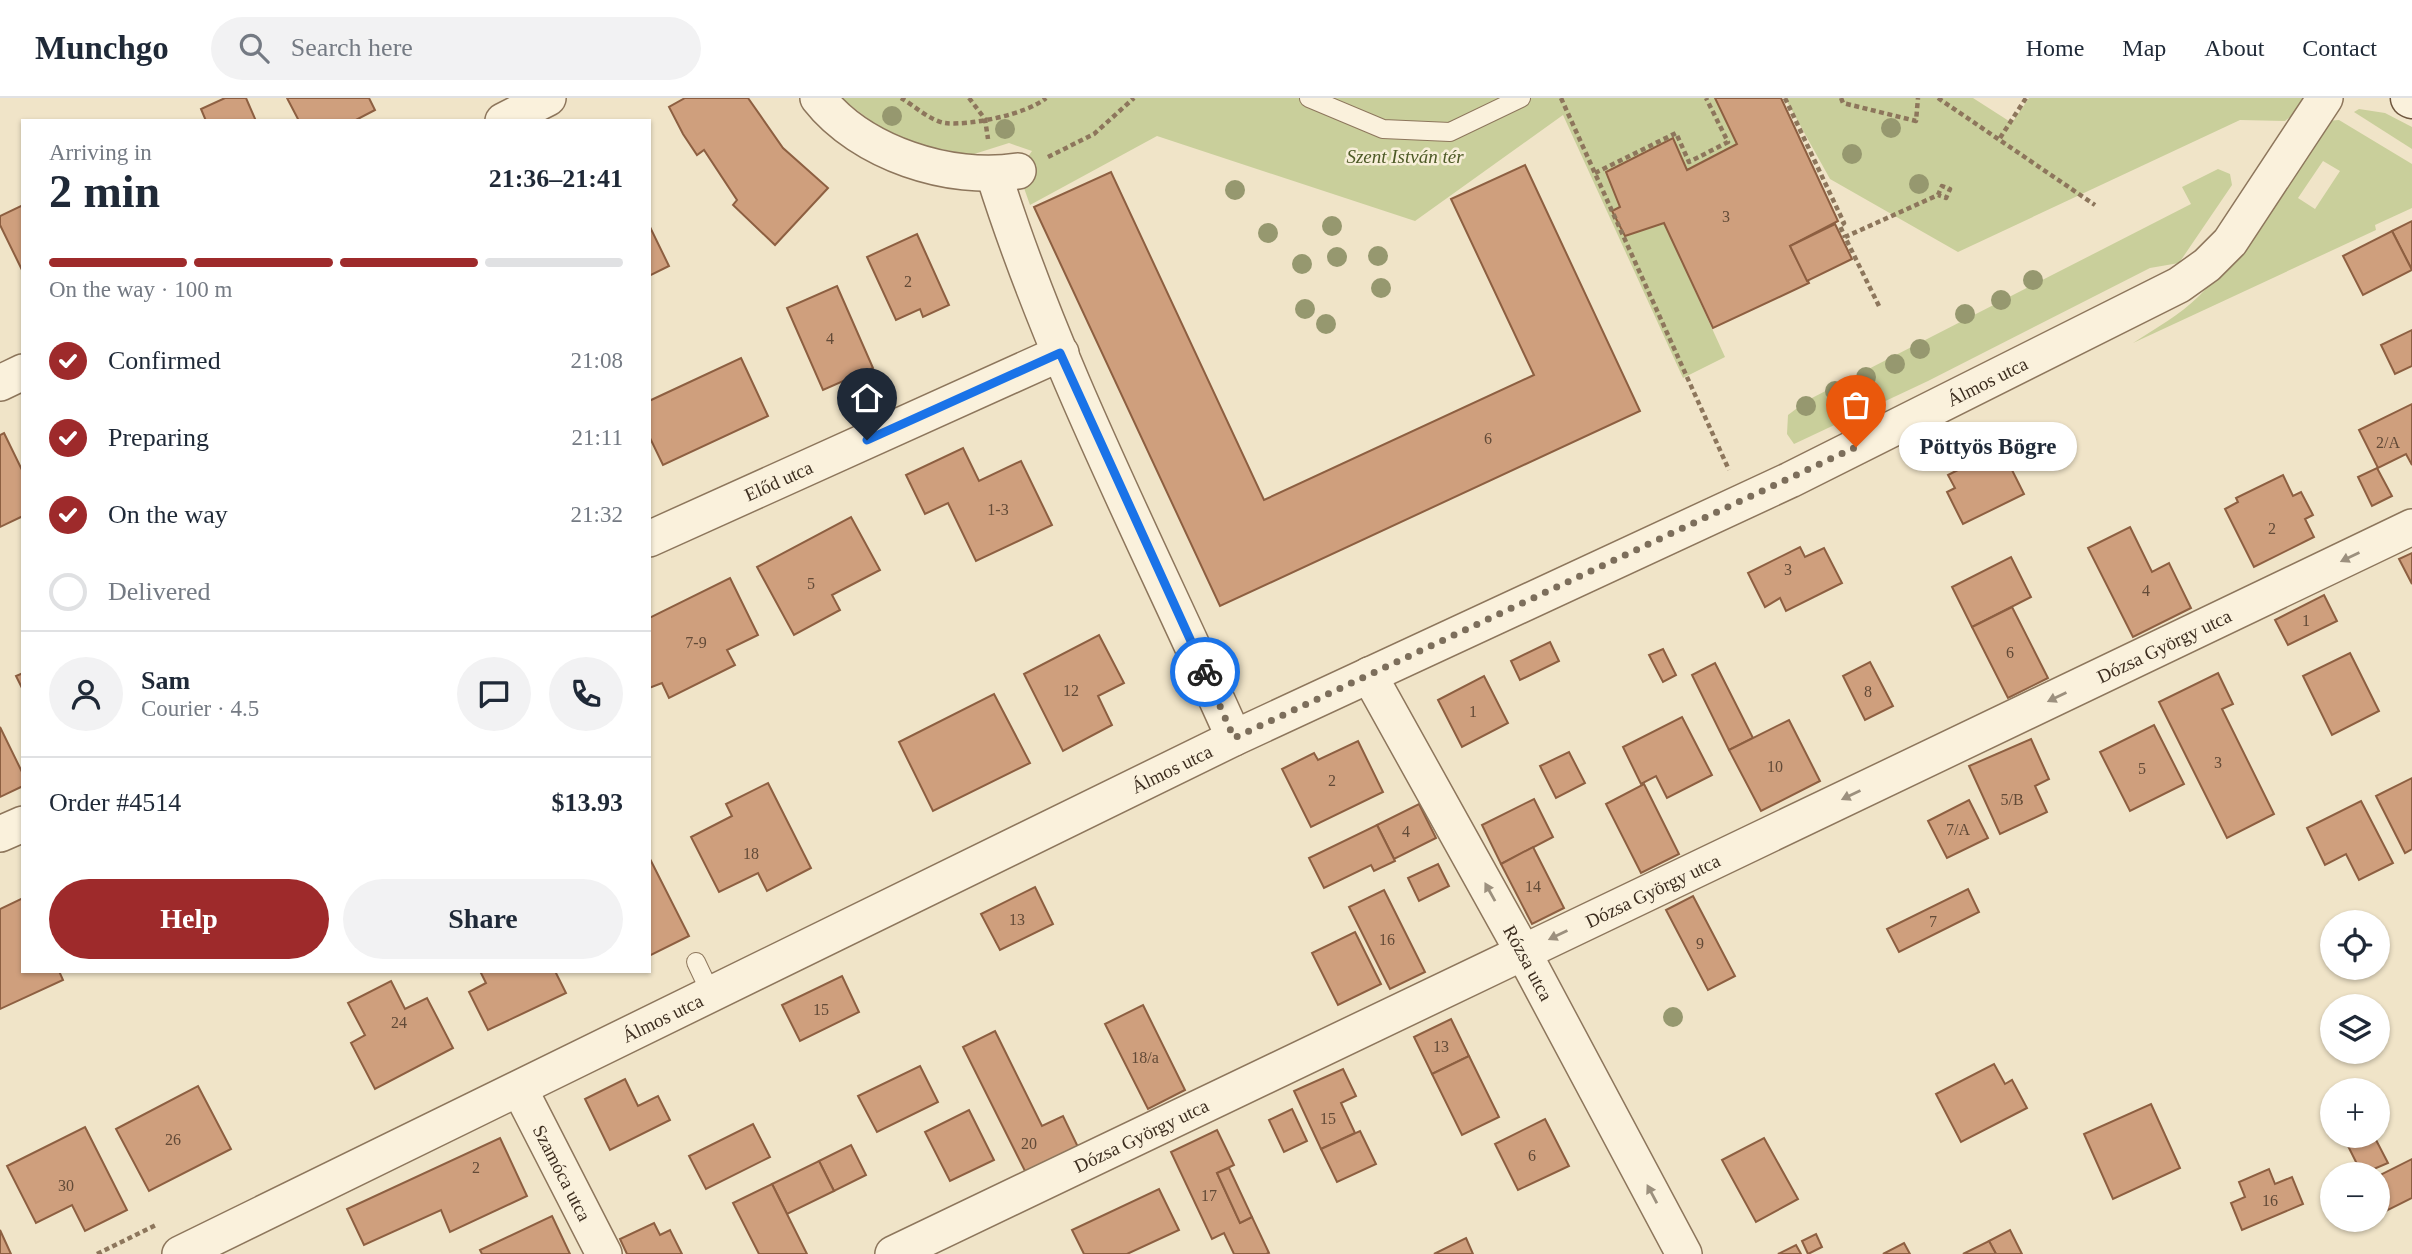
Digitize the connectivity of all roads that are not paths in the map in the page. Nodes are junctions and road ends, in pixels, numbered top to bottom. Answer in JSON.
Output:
{"nodes":[{"id":1,"x":548,"y":98,"type":"edge"},
{"id":2,"x":818,"y":98,"type":"edge"},
{"id":3,"x":1309,"y":98,"type":"edge"},
{"id":4,"x":1521,"y":98,"type":"edge"},
{"id":5,"x":2325,"y":98,"type":"edge"},
{"id":6,"x":507,"y":119,"type":"edge"},
{"id":7,"x":1060,"y":353,"type":"junction"},
{"id":8,"x":21,"y":373,"type":"edge"},
{"id":9,"x":0,"y":383,"type":"edge"},
{"id":10,"x":2412,"y":527,"type":"edge"},
{"id":11,"x":651,"y":538,"type":"edge"},
{"id":12,"x":1369,"y":675,"type":"junction"},
{"id":13,"x":1234,"y":738,"type":"junction"},
{"id":14,"x":21,"y":825,"type":"edge"},
{"id":15,"x":0,"y":834,"type":"edge"},
{"id":16,"x":1523,"y":952,"type":"junction"},
{"id":17,"x":696,"y":962,"type":"dead end"},
{"id":18,"x":712,"y":996,"type":"junction"},
{"id":19,"x":520,"y":1090,"type":"junction"},
{"id":20,"x":180,"y":1254,"type":"edge"},
{"id":21,"x":604,"y":1254,"type":"edge"},
{"id":22,"x":893,"y":1254,"type":"edge"},
{"id":23,"x":1684,"y":1254,"type":"edge"}],
"edges":[{"from":1,"to":6,"type":"street"},
{"from":2,"to":7,"type":"street"},
{"from":3,"to":4,"type":"lane"},
{"from":5,"to":12,"type":"street","name":"Álmos utca"},
{"from":7,"to":11,"type":"street","name":"Előd utca"},
{"from":7,"to":13,"type":"street"},
{"from":8,"to":9,"type":"street"},
{"from":10,"to":16,"type":"street","name":"Dózsa György utca","one_way":true},
{"from":12,"to":13,"type":"street","name":"Álmos utca"},
{"from":16,"to":12,"type":"street","name":"Rózsa utca","one_way":true},
{"from":13,"to":18,"type":"street","name":"Álmos utca"},
{"from":14,"to":15,"type":"street"},
{"from":16,"to":22,"type":"street","name":"Dózsa György utca"},
{"from":23,"to":16,"type":"street","name":"Rózsa utca","one_way":true},
{"from":17,"to":18,"type":"lane"},
{"from":18,"to":19,"type":"street","name":"Álmos utca"},
{"from":19,"to":20,"type":"street","name":"Álmos utca"},
{"from":19,"to":21,"type":"street","name":"Szamóca utca"}]}
